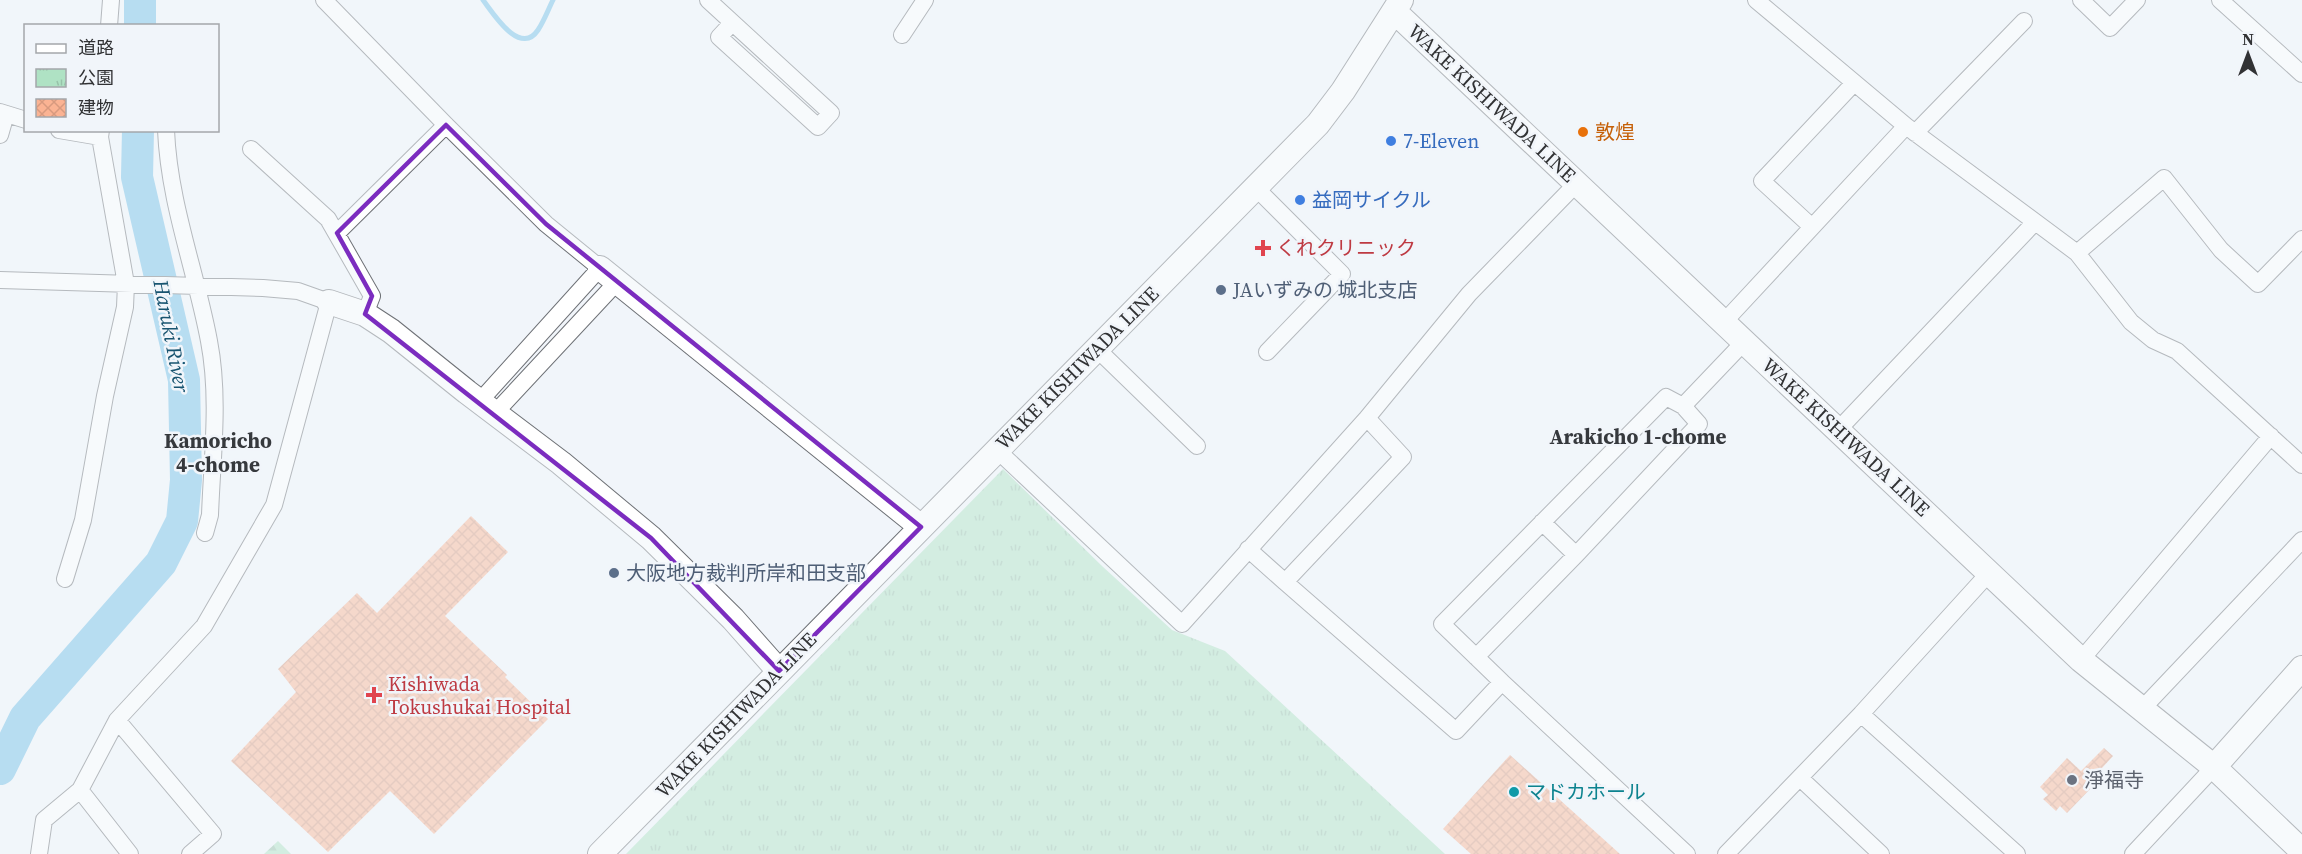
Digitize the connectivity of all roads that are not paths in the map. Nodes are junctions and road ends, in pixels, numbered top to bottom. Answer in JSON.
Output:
{"nodes":[{"id":1,"x":111,"y":0,"type":"edge"},
{"id":2,"x":324,"y":0,"type":"edge"},
{"id":3,"x":708,"y":0,"type":"edge"},
{"id":4,"x":925,"y":0,"type":"edge"},
{"id":5,"x":1756,"y":0,"type":"edge"},
{"id":6,"x":2081,"y":0,"type":"edge"},
{"id":7,"x":2137,"y":0,"type":"edge"},
{"id":8,"x":2220,"y":0,"type":"edge"},
{"id":9,"x":1392,"y":4,"type":"edge"},
{"id":10,"x":2024,"y":21,"type":"dead end"},
{"id":11,"x":732,"y":23,"type":"junction"},
{"id":12,"x":109,"y":24,"type":"edge"},
{"id":13,"x":902,"y":35,"type":"dead end"},
{"id":14,"x":2302,"y":74,"type":"edge"},
{"id":15,"x":1854,"y":83,"type":"junction"},
{"id":16,"x":3,"y":113,"type":"edge"},
{"id":17,"x":24,"y":119,"type":"edge"},
{"id":18,"x":446,"y":125,"type":"junction"},
{"id":19,"x":1910,"y":129,"type":"junction"},
{"id":20,"x":80,"y":132,"type":"edge"},
{"id":21,"x":166,"y":132,"type":"edge"},
{"id":22,"x":101,"y":134,"type":"edge"},
{"id":23,"x":0,"y":135,"type":"edge"},
{"id":24,"x":250,"y":149,"type":"dead end"},
{"id":25,"x":1577,"y":183,"type":"junction"},
{"id":26,"x":1256,"y":188,"type":"junction"},
{"id":27,"x":2035,"y":222,"type":"junction"},
{"id":28,"x":1812,"y":227,"type":"junction"},
{"id":29,"x":337,"y":233,"type":"junction"},
{"id":30,"x":2302,"y":239,"type":"edge"},
{"id":31,"x":2077,"y":253,"type":"junction"},
{"id":32,"x":608,"y":275,"type":"junction"},
{"id":33,"x":0,"y":280,"type":"edge"},
{"id":34,"x":129,"y":284,"type":"junction"},
{"id":35,"x":193,"y":286,"type":"junction"},
{"id":36,"x":329,"y":302,"type":"junction"},
{"id":37,"x":365,"y":314,"type":"junction"},
{"id":38,"x":1724,"y":322,"type":"junction"},
{"id":39,"x":1745,"y":341,"type":"junction"},
{"id":40,"x":1097,"y":348,"type":"junction"},
{"id":41,"x":1268,"y":352,"type":"dead end"},
{"id":42,"x":1683,"y":406,"type":"junction"},
{"id":43,"x":487,"y":408,"type":"junction"},
{"id":44,"x":1366,"y":417,"type":"junction"},
{"id":45,"x":1838,"y":430,"type":"junction"},
{"id":46,"x":2271,"y":436,"type":"junction"},
{"id":47,"x":1197,"y":446,"type":"dead end"},
{"id":48,"x":998,"y":450,"type":"junction"},
{"id":49,"x":2302,"y":465,"type":"edge"},
{"id":50,"x":1542,"y":522,"type":"junction"},
{"id":51,"x":921,"y":527,"type":"junction"},
{"id":52,"x":205,"y":533,"type":"dead end"},
{"id":53,"x":2302,"y":540,"type":"edge"},
{"id":54,"x":1248,"y":549,"type":"junction"},
{"id":55,"x":1576,"y":555,"type":"junction"},
{"id":56,"x":1989,"y":573,"type":"junction"},
{"id":57,"x":65,"y":579,"type":"dead end"},
{"id":58,"x":1285,"y":582,"type":"junction"},
{"id":59,"x":1476,"y":657,"type":"junction"},
{"id":60,"x":2081,"y":660,"type":"junction"},
{"id":61,"x":2302,"y":668,"type":"edge"},
{"id":62,"x":779,"y":671,"type":"junction"},
{"id":63,"x":1502,"y":682,"type":"junction"},
{"id":64,"x":2141,"y":710,"type":"junction"},
{"id":65,"x":1861,"y":714,"type":"junction"},
{"id":66,"x":117,"y":720,"type":"junction"},
{"id":67,"x":2214,"y":767,"type":"junction"},
{"id":68,"x":1800,"y":778,"type":"junction"},
{"id":69,"x":80,"y":790,"type":"junction"},
{"id":70,"x":2302,"y":851,"type":"edge"},
{"id":71,"x":39,"y":854,"type":"edge"},
{"id":72,"x":130,"y":854,"type":"edge"},
{"id":73,"x":190,"y":854,"type":"edge"},
{"id":74,"x":600,"y":854,"type":"edge"},
{"id":75,"x":1687,"y":854,"type":"edge"},
{"id":76,"x":1726,"y":854,"type":"edge"},
{"id":77,"x":1881,"y":854,"type":"edge"},
{"id":78,"x":2017,"y":854,"type":"edge"},
{"id":79,"x":2133,"y":854,"type":"edge"}],
"edges":[{"from":1,"to":12,"type":"street"},
{"from":2,"to":18,"type":"street"},
{"from":3,"to":11,"type":"street"},
{"from":4,"to":13,"type":"street"},
{"from":5,"to":15,"type":"street"},
{"from":6,"to":7,"type":"street"},
{"from":8,"to":14,"type":"street"},
{"from":9,"to":25,"type":"main road","name":"WAKE KISHIWADA LINE"},
{"from":9,"to":26,"type":"main road","name":"WAKE KISHIWADA LINE"},
{"from":10,"to":19,"type":"street"},
{"from":11,"to":11,"type":"street"},
{"from":15,"to":19,"type":"street"},
{"from":15,"to":28,"type":"street"},
{"from":16,"to":17,"type":"street"},
{"from":16,"to":23,"type":"street"},
{"from":18,"to":29,"type":"street"},
{"from":18,"to":32,"type":"street"},
{"from":19,"to":27,"type":"street"},
{"from":19,"to":28,"type":"street"},
{"from":20,"to":22,"type":"street"},
{"from":21,"to":35,"type":"street"},
{"from":22,"to":34,"type":"street"},
{"from":24,"to":29,"type":"street"},
{"from":25,"to":38,"type":"main road","name":"WAKE KISHIWADA LINE"},
{"from":25,"to":44,"type":"street"},
{"from":26,"to":40,"type":"main road","name":"WAKE KISHIWADA LINE"},
{"from":26,"to":41,"type":"street"},
{"from":27,"to":31,"type":"street"},
{"from":27,"to":45,"type":"street"},
{"from":28,"to":38,"type":"street"},
{"from":29,"to":37,"type":"street"},
{"from":30,"to":31,"type":"street"},
{"from":31,"to":46,"type":"street"},
{"from":32,"to":43,"type":"street"},
{"from":32,"to":51,"type":"main road"},
{"from":33,"to":34,"type":"street"},
{"from":34,"to":35,"type":"street"},
{"from":34,"to":57,"type":"street"},
{"from":35,"to":36,"type":"street"},
{"from":35,"to":52,"type":"street"},
{"from":36,"to":37,"type":"main road"},
{"from":36,"to":66,"type":"street"},
{"from":37,"to":43,"type":"main road"},
{"from":38,"to":39,"type":"main road","name":"WAKE KISHIWADA LINE"},
{"from":39,"to":42,"type":"street"},
{"from":39,"to":45,"type":"main road","name":"WAKE KISHIWADA LINE"},
{"from":40,"to":47,"type":"street"},
{"from":40,"to":48,"type":"main road","name":"WAKE KISHIWADA LINE"},
{"from":42,"to":50,"type":"street"},
{"from":42,"to":55,"type":"street"},
{"from":43,"to":62,"type":"main road"},
{"from":44,"to":54,"type":"street"},
{"from":44,"to":58,"type":"street"},
{"from":45,"to":56,"type":"main road","name":"WAKE KISHIWADA LINE"},
{"from":46,"to":49,"type":"street"},
{"from":46,"to":60,"type":"street"},
{"from":48,"to":51,"type":"main road","name":"WAKE KISHIWADA LINE"},
{"from":48,"to":54,"type":"street"},
{"from":50,"to":55,"type":"street"},
{"from":50,"to":59,"type":"street"},
{"from":51,"to":62,"type":"main road","name":"WAKE KISHIWADA LINE"},
{"from":53,"to":64,"type":"street"},
{"from":54,"to":58,"type":"street"},
{"from":55,"to":59,"type":"street"},
{"from":56,"to":60,"type":"main road","name":"WAKE KISHIWADA LINE"},
{"from":56,"to":65,"type":"street"},
{"from":58,"to":63,"type":"street"},
{"from":59,"to":63,"type":"street"},
{"from":60,"to":64,"type":"main road","name":"WAKE KISHIWADA LINE"},
{"from":61,"to":67,"type":"main road"},
{"from":62,"to":74,"type":"main road","name":"WAKE KISHIWADA LINE"},
{"from":63,"to":75,"type":"street"},
{"from":64,"to":67,"type":"main road","name":"WAKE KISHIWADA LINE"},
{"from":65,"to":68,"type":"street"},
{"from":65,"to":78,"type":"street"},
{"from":66,"to":69,"type":"street"},
{"from":66,"to":73,"type":"street"},
{"from":67,"to":70,"type":"main road","name":"WAKE KISHIWADA LINE"},
{"from":67,"to":79,"type":"street"},
{"from":68,"to":76,"type":"street"},
{"from":68,"to":77,"type":"street"},
{"from":69,"to":71,"type":"street"},
{"from":69,"to":72,"type":"street"}]}
